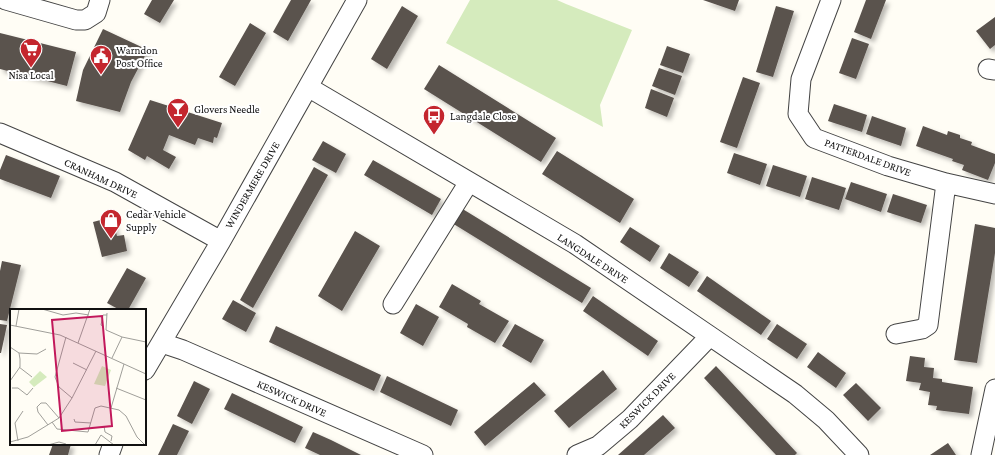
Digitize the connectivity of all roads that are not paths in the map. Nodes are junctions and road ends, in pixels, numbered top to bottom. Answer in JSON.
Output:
{"nodes":[{"id":1,"x":6,"y":0,"type":"edge"},
{"id":2,"x":100,"y":0,"type":"edge"},
{"id":3,"x":357,"y":0,"type":"edge"},
{"id":4,"x":831,"y":0,"type":"edge"},
{"id":5,"x":308,"y":87,"type":"junction"},
{"id":6,"x":0,"y":133,"type":"edge"},
{"id":7,"x":469,"y":182,"type":"junction"},
{"id":8,"x":946,"y":184,"type":"junction"},
{"id":9,"x":995,"y":194,"type":"edge"},
{"id":10,"x":221,"y":241,"type":"junction"},
{"id":11,"x":393,"y":304,"type":"dead end"},
{"id":12,"x":896,"y":334,"type":"dead end"},
{"id":13,"x":710,"y":336,"type":"junction"},
{"id":14,"x":162,"y":343,"type":"junction"},
{"id":15,"x":146,"y":368,"type":"edge"},
{"id":16,"x":995,"y":389,"type":"edge"},
{"id":17,"x":113,"y":445,"type":"edge"},
{"id":18,"x":109,"y":455,"type":"edge"},
{"id":19,"x":422,"y":455,"type":"edge"},
{"id":20,"x":577,"y":455,"type":"edge"},
{"id":21,"x":859,"y":455,"type":"edge"},
{"id":22,"x":981,"y":455,"type":"edge"}],
"edges":[{"from":1,"to":2,"type":"street"},
{"from":3,"to":5,"type":"street","name":"WINDERMERE DRIVE"},
{"from":4,"to":8,"type":"street","name":"PATTERDALE DRIVE"},
{"from":5,"to":7,"type":"street","name":"LANGDALE DRIVE"},
{"from":5,"to":10,"type":"street","name":"WINDERMERE DRIVE"},
{"from":6,"to":10,"type":"street","name":"CRANHAM DRIVE"},
{"from":7,"to":11,"type":"street"},
{"from":7,"to":13,"type":"street","name":"LANGDALE DRIVE"},
{"from":8,"to":9,"type":"street","name":"PATTERDALE DRIVE"},
{"from":8,"to":12,"type":"street"},
{"from":10,"to":14,"type":"street","name":"WINDERMERE DRIVE"},
{"from":13,"to":20,"type":"street","name":"KESWICK DRIVE"},
{"from":13,"to":21,"type":"street","name":"LANGDALE DRIVE"},
{"from":14,"to":15,"type":"street","name":"WINDERMERE DRIVE"},
{"from":14,"to":19,"type":"street","name":"KESWICK DRIVE"},
{"from":16,"to":22,"type":"street"},
{"from":17,"to":18,"type":"street"}]}
